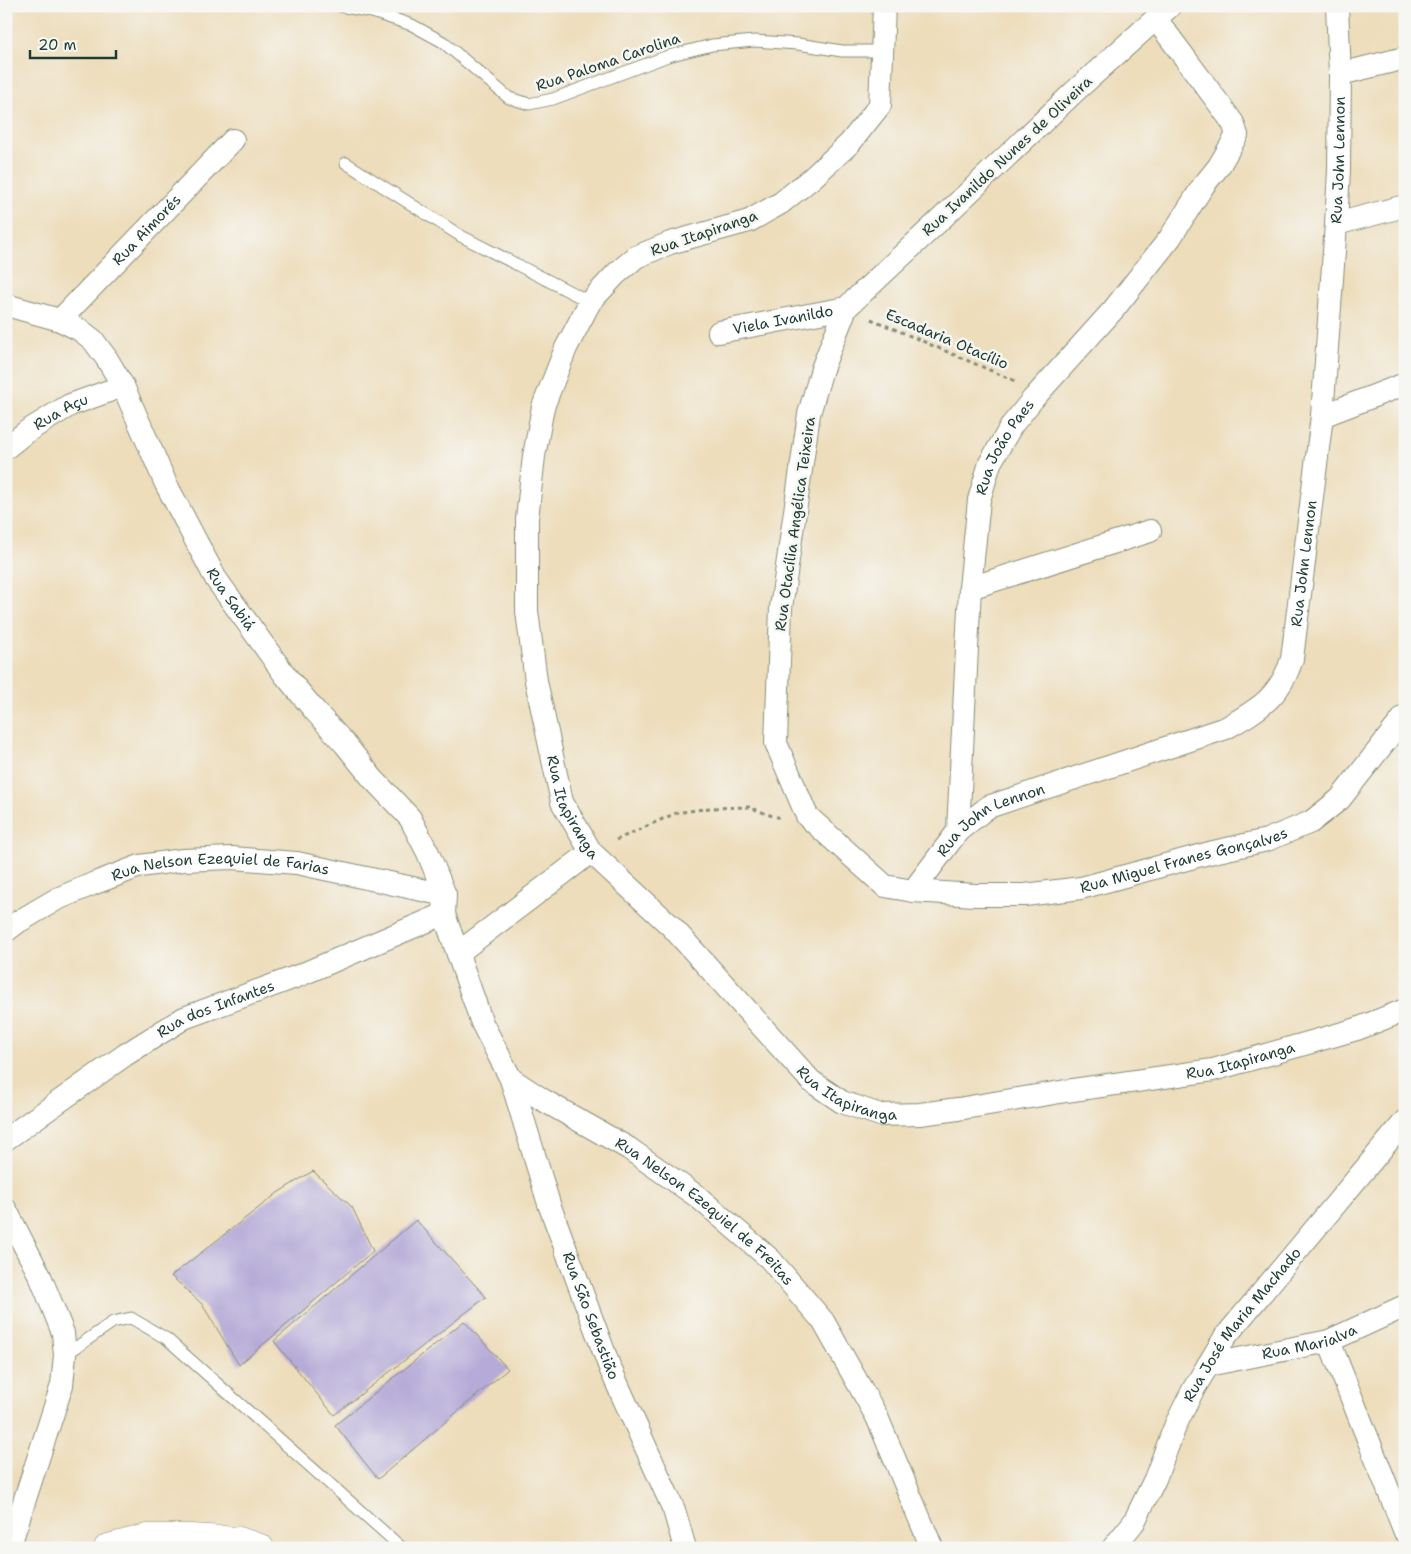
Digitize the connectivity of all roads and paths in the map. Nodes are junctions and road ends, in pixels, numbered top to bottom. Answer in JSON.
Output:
{"nodes":[{"id":1,"x":340,"y":6,"type":"edge"},
{"id":2,"x":884,"y":6,"type":"edge"},
{"id":3,"x":1337,"y":6,"type":"edge"},
{"id":4,"x":1163,"y":12,"type":"edge"},
{"id":5,"x":882,"y":51,"type":"junction"},
{"id":6,"x":1405,"y":58,"type":"edge"},
{"id":7,"x":1340,"y":74,"type":"junction"},
{"id":8,"x":233,"y":140,"type":"dead end"},
{"id":9,"x":346,"y":164,"type":"dead end"},
{"id":10,"x":1405,"y":206,"type":"edge"},
{"id":11,"x":1336,"y":224,"type":"junction"},
{"id":12,"x":590,"y":302,"type":"junction"},
{"id":13,"x":6,"y":305,"type":"edge"},
{"id":14,"x":846,"y":308,"type":"junction"},
{"id":15,"x":60,"y":320,"type":"junction"},
{"id":16,"x":719,"y":332,"type":"dead end"},
{"id":17,"x":1405,"y":384,"type":"edge"},
{"id":18,"x":123,"y":386,"type":"junction"},
{"id":19,"x":1040,"y":391,"type":"junction"},
{"id":20,"x":1322,"y":416,"type":"junction"},
{"id":21,"x":6,"y":448,"type":"edge"},
{"id":22,"x":1150,"y":531,"type":"dead end"},
{"id":23,"x":970,"y":588,"type":"junction"},
{"id":24,"x":1405,"y":716,"type":"edge"},
{"id":25,"x":807,"y":816,"type":"junction"},
{"id":26,"x":958,"y":831,"type":"junction"},
{"id":27,"x":591,"y":852,"type":"junction"},
{"id":28,"x":913,"y":891,"type":"junction"},
{"id":29,"x":445,"y":905,"type":"junction"},
{"id":30,"x":6,"y":931,"type":"edge"},
{"id":31,"x":458,"y":953,"type":"junction"},
{"id":32,"x":1405,"y":1010,"type":"edge"},
{"id":33,"x":511,"y":1079,"type":"junction"},
{"id":34,"x":1405,"y":1121,"type":"edge"},
{"id":35,"x":6,"y":1139,"type":"edge"},
{"id":36,"x":6,"y":1210,"type":"edge"},
{"id":37,"x":1405,"y":1306,"type":"edge"},
{"id":38,"x":1328,"y":1341,"type":"junction"},
{"id":39,"x":65,"y":1355,"type":"junction"},
{"id":40,"x":1208,"y":1365,"type":"junction"},
{"id":41,"x":1405,"y":1532,"type":"edge"},
{"id":42,"x":244,"y":1545,"type":"edge"},
{"id":43,"x":9,"y":1548,"type":"edge"},
{"id":44,"x":108,"y":1548,"type":"edge"},
{"id":45,"x":402,"y":1548,"type":"edge"},
{"id":46,"x":685,"y":1548,"type":"edge"},
{"id":47,"x":932,"y":1548,"type":"edge"},
{"id":48,"x":1112,"y":1548,"type":"edge"}],
"edges":[{"from":1,"to":5,"type":"lane","name":"Rua Paloma Carolina"},
{"from":2,"to":5,"type":"street","name":"Rua Itapiranga"},
{"from":3,"to":7,"type":"street","name":"Rua John Lennon"},
{"from":4,"to":14,"type":"street","name":"Rua Ivanildo Nunes de Oliveira"},
{"from":4,"to":19,"type":"street","name":"Rua João Paes"},
{"from":5,"to":12,"type":"street","name":"Rua Itapiranga"},
{"from":6,"to":7,"type":"street"},
{"from":7,"to":11,"type":"street","name":"Rua John Lennon"},
{"from":8,"to":15,"type":"street","name":"Rua Aimorés"},
{"from":9,"to":12,"type":"lane"},
{"from":10,"to":11,"type":"street"},
{"from":11,"to":20,"type":"street","name":"Rua John Lennon"},
{"from":12,"to":27,"type":"street","name":"Rua Itapiranga"},
{"from":13,"to":15,"type":"street","name":"Rua Sabiá"},
{"from":14,"to":16,"type":"street","name":"Viela Ivanildo"},
{"from":14,"to":19,"type":"path","name":"Escadaria Otacílio"},
{"from":14,"to":25,"type":"street","name":"Rua Otacília Angélica Teixeira"},
{"from":15,"to":18,"type":"street","name":"Rua Sabiá"},
{"from":17,"to":20,"type":"street"},
{"from":18,"to":21,"type":"street","name":"Rua Açu"},
{"from":18,"to":29,"type":"street","name":"Rua Sabiá"},
{"from":19,"to":23,"type":"street","name":"Rua João Paes"},
{"from":20,"to":26,"type":"street","name":"Rua John Lennon"},
{"from":22,"to":23,"type":"street"},
{"from":23,"to":26,"type":"street","name":"Rua João Paes"},
{"from":24,"to":28,"type":"street","name":"Rua Miguel Franes Gonçalves"},
{"from":25,"to":27,"type":"path"},
{"from":25,"to":28,"type":"street","name":"Rua Otacília Angélica Teixeira"},
{"from":26,"to":28,"type":"street","name":"Rua John Lennon"},
{"from":27,"to":31,"type":"street"},
{"from":27,"to":32,"type":"street","name":"Rua Itapiranga"},
{"from":29,"to":30,"type":"street","name":"Rua Nelson Ezequiel de Farias"},
{"from":29,"to":31,"type":"street","name":"Rua Nelson Ezequiel de Freitas"},
{"from":29,"to":35,"type":"street","name":"Rua dos Infantes"},
{"from":31,"to":33,"type":"street","name":"Rua Nelson Ezequiel de Freitas"},
{"from":33,"to":46,"type":"street","name":"Rua São Sebastião"},
{"from":33,"to":47,"type":"street","name":"Rua Nelson Ezequiel de Freitas"},
{"from":34,"to":40,"type":"street","name":"Rua José Maria Machado"},
{"from":36,"to":39,"type":"street"},
{"from":37,"to":38,"type":"street","name":"Rua Marialva"},
{"from":38,"to":40,"type":"street","name":"Rua Marialva"},
{"from":38,"to":41,"type":"street"},
{"from":39,"to":43,"type":"street"},
{"from":39,"to":45,"type":"lane"},
{"from":40,"to":48,"type":"street","name":"Rua José Maria Machado"},
{"from":42,"to":44,"type":"main road"}]}
